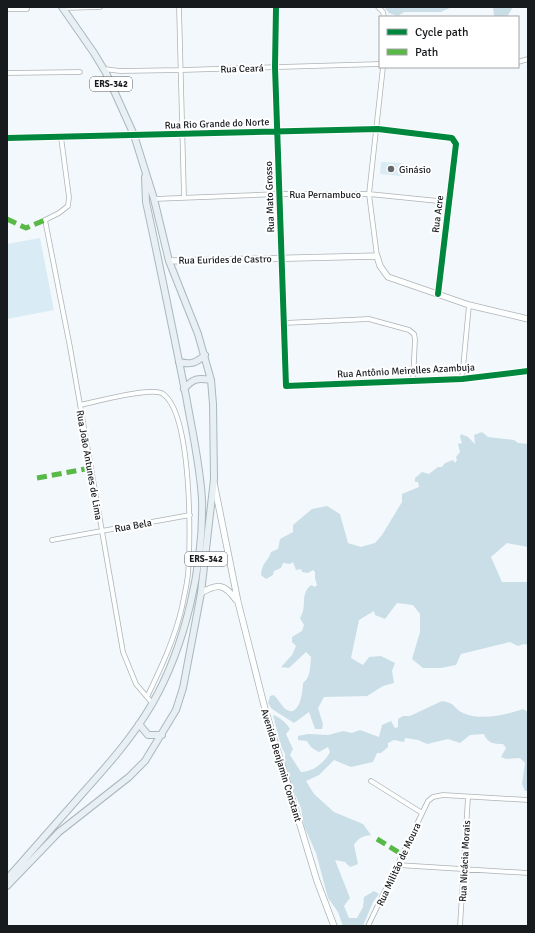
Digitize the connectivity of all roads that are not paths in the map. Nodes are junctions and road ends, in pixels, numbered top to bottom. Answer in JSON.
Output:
{"nodes":[{"id":1,"x":100,"y":7,"type":"edge"},
{"id":2,"x":179,"y":7,"type":"edge"},
{"id":3,"x":276,"y":7,"type":"edge"},
{"id":4,"x":378,"y":7,"type":"edge"},
{"id":5,"x":62,"y":8,"type":"edge"},
{"id":6,"x":7,"y":9,"type":"edge"},
{"id":7,"x":27,"y":9,"type":"dead end"},
{"id":8,"x":384,"y":16,"type":"edge"},
{"id":9,"x":379,"y":64,"type":"edge"},
{"id":10,"x":275,"y":67,"type":"junction"},
{"id":11,"x":383,"y":68,"type":"edge"},
{"id":12,"x":104,"y":69,"type":"junction"},
{"id":13,"x":182,"y":70,"type":"junction"},
{"id":14,"x":80,"y":72,"type":"dead end"},
{"id":15,"x":7,"y":73,"type":"edge"},
{"id":16,"x":378,"y":129,"type":"junction"},
{"id":17,"x":277,"y":131,"type":"junction"},
{"id":18,"x":183,"y":134,"type":"junction"},
{"id":19,"x":134,"y":135,"type":"junction"},
{"id":20,"x":61,"y":137,"type":"junction"},
{"id":21,"x":7,"y":138,"type":"edge"},
{"id":22,"x":452,"y":138,"type":"joint"},
{"id":23,"x":144,"y":170,"type":"junction"},
{"id":24,"x":279,"y":194,"type":"junction"},
{"id":25,"x":369,"y":194,"type":"junction"},
{"id":26,"x":184,"y":197,"type":"junction"},
{"id":27,"x":154,"y":200,"type":"junction"},
{"id":28,"x":448,"y":202,"type":"junction"},
{"id":29,"x":377,"y":256,"type":"junction"},
{"id":30,"x":282,"y":258,"type":"junction"},
{"id":31,"x":169,"y":261,"type":"junction"},
{"id":32,"x":438,"y":294,"type":"junction"},
{"id":33,"x":469,"y":305,"type":"junction"},
{"id":34,"x":528,"y":319,"type":"edge"},
{"id":35,"x":284,"y":323,"type":"junction"},
{"id":36,"x":205,"y":355,"type":"junction"},
{"id":37,"x":179,"y":362,"type":"junction"},
{"id":38,"x":528,"y":371,"type":"edge"},
{"id":39,"x":211,"y":380,"type":"junction"},
{"id":40,"x":462,"y":380,"type":"junction"},
{"id":41,"x":413,"y":382,"type":"junction"},
{"id":42,"x":286,"y":386,"type":"joint"},
{"id":43,"x":184,"y":389,"type":"junction"},
{"id":44,"x":80,"y":405,"type":"junction"},
{"id":45,"x":214,"y":479,"type":"junction"},
{"id":46,"x":190,"y":515,"type":"junction"},
{"id":47,"x":101,"y":531,"type":"junction"},
{"id":48,"x":52,"y":540,"type":"dead end"},
{"id":49,"x":201,"y":593,"type":"junction"},
{"id":50,"x":238,"y":602,"type":"junction"},
{"id":51,"x":147,"y":697,"type":"junction"},
{"id":52,"x":152,"y":704,"type":"junction"},
{"id":53,"x":139,"y":724,"type":"junction"},
{"id":54,"x":162,"y":735,"type":"junction"},
{"id":55,"x":370,"y":781,"type":"dead end"},
{"id":56,"x":468,"y":797,"type":"junction"},
{"id":57,"x":528,"y":800,"type":"edge"},
{"id":58,"x":422,"y":813,"type":"junction"},
{"id":59,"x":398,"y":865,"type":"junction"},
{"id":60,"x":464,"y":869,"type":"junction"},
{"id":61,"x":528,"y":873,"type":"edge"},
{"id":62,"x":7,"y":879,"type":"edge"},
{"id":63,"x":7,"y":886,"type":"edge"},
{"id":64,"x":334,"y":926,"type":"edge"},
{"id":65,"x":368,"y":926,"type":"edge"},
{"id":66,"x":460,"y":926,"type":"edge"}],
"edges":[{"from":1,"to":5,"type":"street"},
{"from":2,"to":13,"type":"street"},
{"from":3,"to":10,"type":"street","name":"Rua Mato Grosso"},
{"from":4,"to":8,"type":"street"},
{"from":5,"to":12,"type":"main road","number":"ERS-342"},
{"from":6,"to":7,"type":"street"},
{"from":9,"to":10,"type":"street","name":"Rua Ceará"},
{"from":10,"to":13,"type":"street","name":"Rua Ceará"},
{"from":10,"to":17,"type":"street","name":"Rua Mato Grosso"},
{"from":11,"to":16,"type":"street"},
{"from":12,"to":13,"type":"street","name":"Rua Ceará"},
{"from":12,"to":19,"type":"main road","number":"ERS-342"},
{"from":13,"to":18,"type":"street"},
{"from":14,"to":15,"type":"street"},
{"from":16,"to":17,"type":"street","name":"Rua Rio Grande do Norte"},
{"from":16,"to":22,"type":"street","name":"Rua Rio Grande do Norte"},
{"from":16,"to":25,"type":"street"},
{"from":17,"to":18,"type":"street","name":"Rua Rio Grande do Norte"},
{"from":17,"to":24,"type":"street","name":"Rua Mato Grosso"},
{"from":18,"to":19,"type":"street","name":"Rua Rio Grande do Norte"},
{"from":18,"to":26,"type":"street"},
{"from":19,"to":20,"type":"street","name":"Rua Rio Grande do Norte"},
{"from":19,"to":23,"type":"main road","number":"ERS-342"},
{"from":20,"to":21,"type":"street","name":"Rua Rio Grande do Norte"},
{"from":20,"to":44,"type":"street","name":"Rua João Antunes de Lima"},
{"from":22,"to":28,"type":"street","name":"Rua Acre"},
{"from":23,"to":27,"type":"main road","number":"ERS-342"},
{"from":23,"to":37,"type":"main road","number":"ERS-342"},
{"from":24,"to":25,"type":"street","name":"Rua Pernambuco"},
{"from":24,"to":26,"type":"street","name":"Rua Pernambuco"},
{"from":24,"to":30,"type":"street","name":"Rua Mato Grosso"},
{"from":25,"to":28,"type":"street","name":"Rua Pernambuco"},
{"from":25,"to":29,"type":"street"},
{"from":26,"to":27,"type":"street","name":"Rua Pernambuco"},
{"from":27,"to":31,"type":"main road","number":"ERS-342"},
{"from":28,"to":32,"type":"street","name":"Rua Acre"},
{"from":29,"to":30,"type":"street","name":"Rua Eurides de Castro"},
{"from":29,"to":32,"type":"street"},
{"from":30,"to":31,"type":"street","name":"Rua Eurides de Castro"},
{"from":30,"to":35,"type":"street","name":"Rua Mato Grosso"},
{"from":31,"to":36,"type":"main road","number":"ERS-342"},
{"from":32,"to":33,"type":"street"},
{"from":33,"to":34,"type":"street"},
{"from":33,"to":40,"type":"street"},
{"from":35,"to":41,"type":"street"},
{"from":35,"to":42,"type":"street","name":"Rua Mato Grosso"},
{"from":36,"to":37,"type":"main road"},
{"from":36,"to":39,"type":"main road","number":"ERS-342"},
{"from":37,"to":43,"type":"main road","number":"ERS-342"},
{"from":38,"to":40,"type":"street","name":"Rua Antônio Meirelles Azambuja"},
{"from":39,"to":43,"type":"main road"},
{"from":39,"to":45,"type":"main road","number":"ERS-342"},
{"from":40,"to":41,"type":"street","name":"Rua Antônio Meirelles Azambuja"},
{"from":41,"to":42,"type":"street","name":"Rua Antônio Meirelles Azambuja"},
{"from":43,"to":52,"type":"main road","number":"ERS-342"},
{"from":44,"to":46,"type":"street"},
{"from":44,"to":47,"type":"street","name":"Rua João Antunes de Lima"},
{"from":45,"to":49,"type":"main road","number":"ERS-342"},
{"from":45,"to":50,"type":"street","name":"Avenida Benjamin Constant"},
{"from":46,"to":47,"type":"street","name":"Rua Bela"},
{"from":46,"to":51,"type":"street"},
{"from":47,"to":48,"type":"street","name":"Rua Bela"},
{"from":47,"to":51,"type":"street","name":"Rua João Antunes de Lima"},
{"from":49,"to":50,"type":"street","name":"Avenida Benjamin Constant"},
{"from":49,"to":54,"type":"main road","number":"ERS-342"},
{"from":50,"to":64,"type":"street","name":"Avenida Benjamin Constant"},
{"from":51,"to":52,"type":"street","name":"Rua João Antunes de Lima"},
{"from":52,"to":53,"type":"main road","number":"ERS-342"},
{"from":53,"to":54,"type":"main road"},
{"from":53,"to":62,"type":"main road","number":"ERS-342"},
{"from":54,"to":63,"type":"main road","number":"ERS-342"},
{"from":55,"to":58,"type":"street"},
{"from":56,"to":57,"type":"street"},
{"from":56,"to":58,"type":"street","name":"Rua Militão de Moura"},
{"from":56,"to":60,"type":"street","name":"Rua Nicácia Morais"},
{"from":58,"to":59,"type":"street","name":"Rua Militão de Moura"},
{"from":59,"to":60,"type":"street"},
{"from":59,"to":65,"type":"street","name":"Rua Militão de Moura"},
{"from":60,"to":61,"type":"street"},
{"from":60,"to":66,"type":"street","name":"Rua Nicácia Morais"}]}
